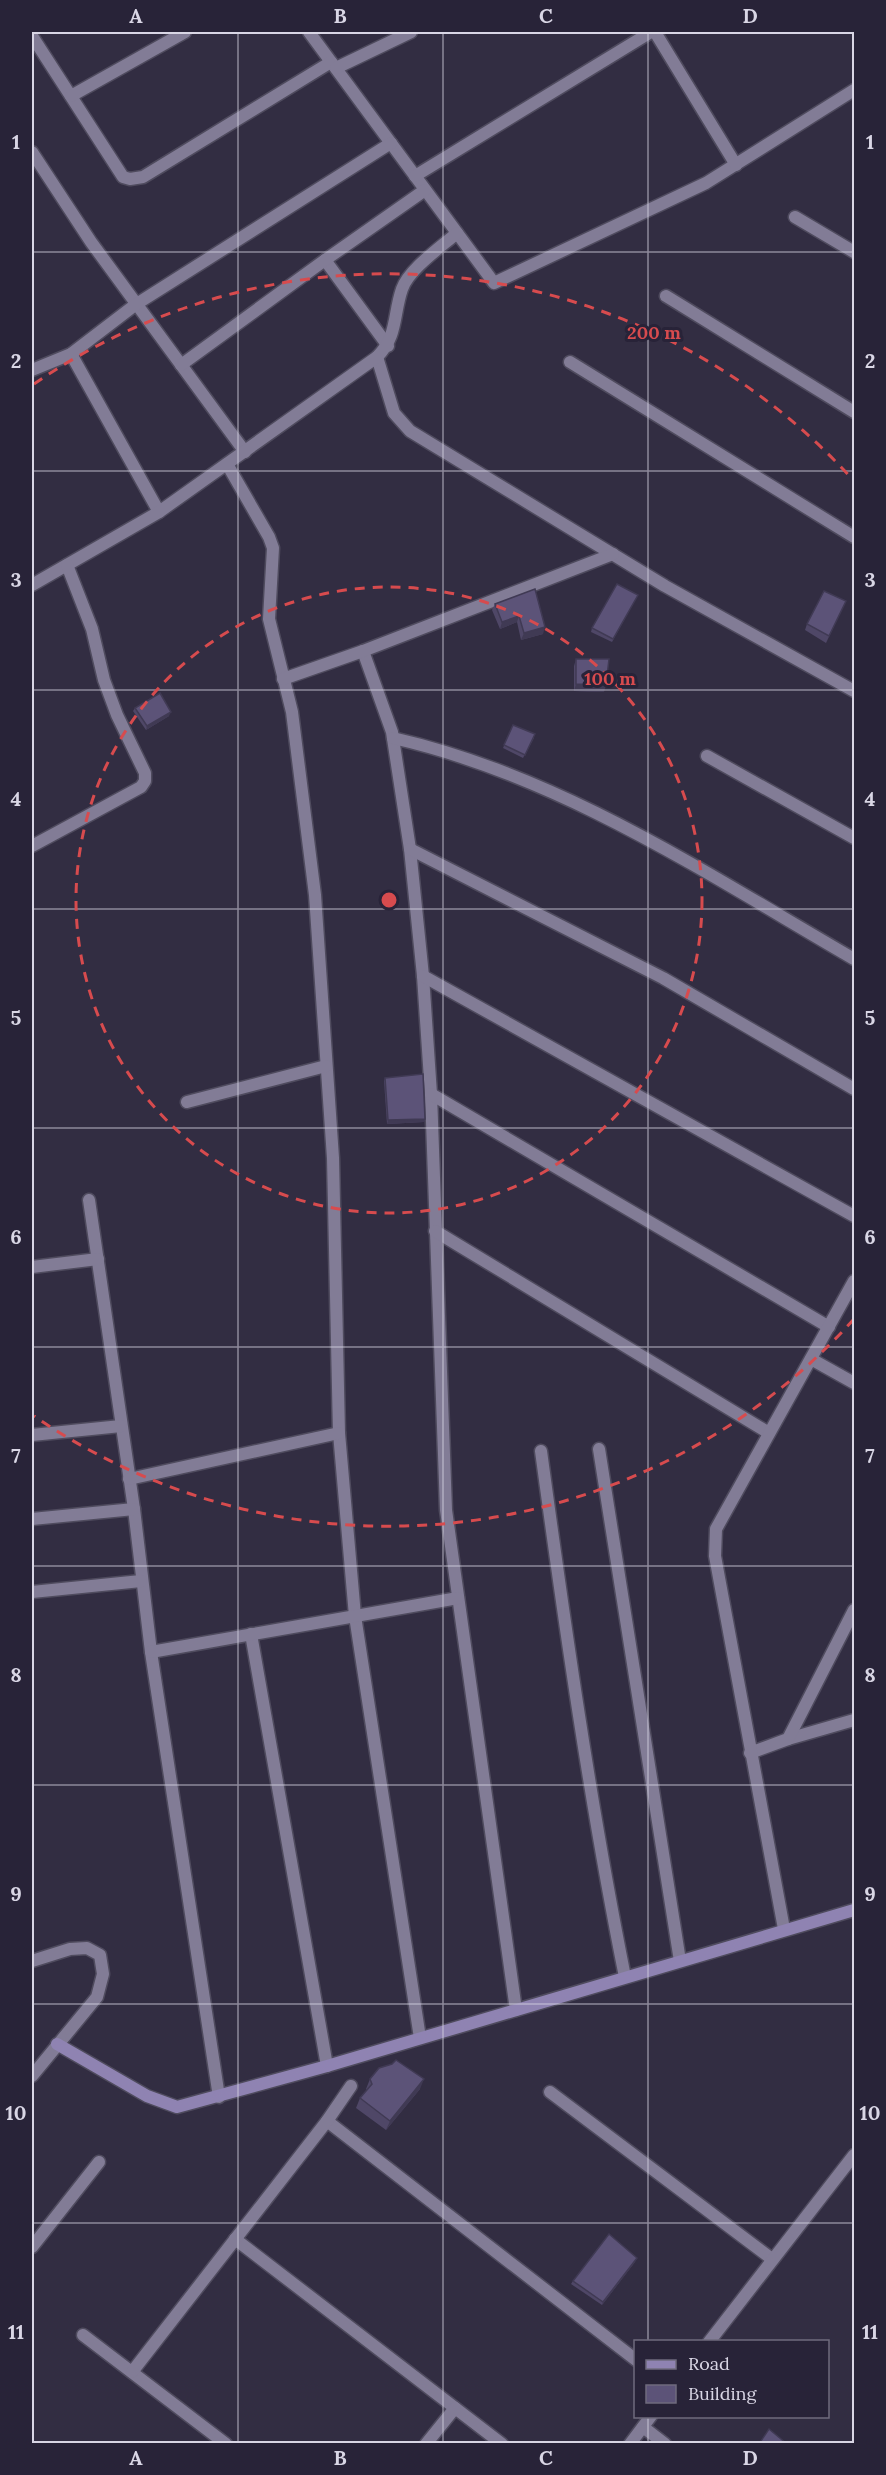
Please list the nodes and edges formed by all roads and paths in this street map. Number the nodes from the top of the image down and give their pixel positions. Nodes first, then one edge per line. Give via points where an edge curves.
1 (185, 32) edge
2 (309, 32) edge
3 (411, 32) edge
4 (653, 32) edge
5 (32, 36) edge
6 (333, 65) junction
7 (852, 95) edge
8 (70, 96) junction
9 (391, 144) junction
10 (32, 152) edge
11 (736, 165) junction
12 (415, 176) junction
13 (426, 190) junction
14 (795, 218) dead end
15 (457, 233) junction
16 (855, 252) edge
17 (325, 260) junction
18 (666, 296) dead end
19 (135, 304) junction
20 (388, 346) junction
21 (71, 354) junction
22 (377, 357) junction
23 (570, 362) dead end
24 (181, 365) junction
25 (32, 370) edge
26 (855, 411) edge
27 (245, 452) junction
28 (227, 464) junction
29 (159, 512) junction
30 (855, 537) edge
31 (613, 554) junction
32 (67, 566) junction
33 (32, 585) edge
34 (363, 651) junction
35 (283, 679) junction
36 (855, 691) edge
37 (393, 738) junction
38 (707, 756) dead end
39 (855, 837) edge
40 (32, 846) edge
41 (410, 849) junction
42 (855, 959) edge
43 (423, 976) junction
44 (326, 1066) junction
45 (855, 1089) edge
46 (431, 1094) junction
47 (187, 1102) dead end
48 (89, 1200) dead end
49 (855, 1216) edge
50 (435, 1231) junction
51 (98, 1259) junction
52 (32, 1267) edge
53 (855, 1281) edge
54 (829, 1327) junction
55 (811, 1359) junction
56 (855, 1383) edge
57 (121, 1426) junction
58 (339, 1433) junction
59 (770, 1433) junction
60 (32, 1435) edge
61 (599, 1449) dead end
62 (541, 1451) dead end
63 (129, 1479) junction
64 (134, 1509) junction
65 (32, 1519) edge
66 (141, 1581) junction
67 (32, 1592) edge
68 (458, 1598) junction
69 (855, 1610) edge
70 (355, 1616) junction
71 (251, 1634) junction
72 (151, 1652) junction
73 (855, 1720) edge
74 (788, 1739) junction
75 (750, 1753) junction
76 (855, 1910) edge
77 (784, 1929) junction
78 (32, 1960) edge
79 (680, 1961) junction
80 (626, 1977) junction
81 (516, 2010) junction
82 (420, 2038) junction
83 (57, 2044) junction
84 (327, 2066) junction
85 (32, 2076) edge
86 (351, 2086) dead end
87 (550, 2092) dead end
88 (219, 2097) junction
89 (327, 2121) junction
90 (855, 2155) edge
91 (99, 2162) dead end
92 (235, 2239) junction
93 (32, 2247) edge
94 (772, 2259) junction
95 (83, 2335) dead end
96 (711, 2340) edge
97 (634, 2358) edge
98 (132, 2372) junction
99 (455, 2408) junction
100 (647, 2422) edge
101 (225, 2444) edge
102 (426, 2444) edge
103 (501, 2444) edge
104 (630, 2444) edge
105 (665, 2444) edge

1 - 8 street
2 - 6 street
3 - 6 street
4 - 11 street
4 - 12 street
5 - 8 street
6 - 8 street via 136,179 123,177
6 - 9 street
7 - 11 street
9 - 12 street
9 - 19 street
10 - 19 street
11 - 15 street via 706,183 494,283
12 - 13 street
13 - 15 street
13 - 17 street
14 - 16 street
15 - 20 street via 412,272 402,287
17 - 20 street
17 - 24 street
18 - 26 street
19 - 21 street
19 - 24 street
20 - 22 street
21 - 25 street
21 - 29 street
22 - 27 street
22 - 31 street via 394,413 410,431
23 - 30 street
24 - 27 street
27 - 28 street
28 - 29 street
28 - 35 street via 273,548 268,619
29 - 32 street
31 - 34 street
31 - 36 street
32 - 33 street
32 - 40 street via 92,629 104,680 145,772 145,781 141,787
34 - 35 street
34 - 37 street
35 - 44 street via 292,712 315,895
37 - 41 street
37 - 42 street via 549,789 668,851
38 - 39 street
41 - 43 street
41 - 45 street via 663,978
43 - 46 street
43 - 49 street
44 - 47 street
44 - 58 street via 333,1158
46 - 50 street
46 - 54 street
48 - 51 street
50 - 59 street
50 - 68 street via 446,1510
51 - 52 street
51 - 57 street
53 - 54 street
54 - 55 street
55 - 56 street
55 - 59 street
57 - 60 street
57 - 63 street
58 - 63 street
58 - 70 street
59 - 75 street via 716,1529 716,1556
61 - 79 street
62 - 80 street via 579,1725
63 - 64 street
64 - 65 street
64 - 66 street
66 - 67 street
66 - 72 street
68 - 70 street
68 - 81 street
69 - 74 street
70 - 71 street
70 - 82 street
71 - 72 street
71 - 84 street
72 - 88 street
73 - 74 street
74 - 75 street
75 - 77 street
76 - 77 street
77 - 79 street
78 - 83 street via 70,1949 87,1948 100,1955 103,1974 97,1997
79 - 80 street
80 - 81 street
81 - 82 street
82 - 84 street
83 - 85 street
83 - 88 street via 147,2096 177,2107
84 - 88 street
86 - 89 street
87 - 94 street
89 - 92 street
89 - 97 street
90 - 94 street
91 - 93 street
92 - 98 street
92 - 99 street
94 - 96 street
95 - 98 street
98 - 101 street
99 - 102 street
99 - 103 street
100 - 104 street
100 - 105 street

